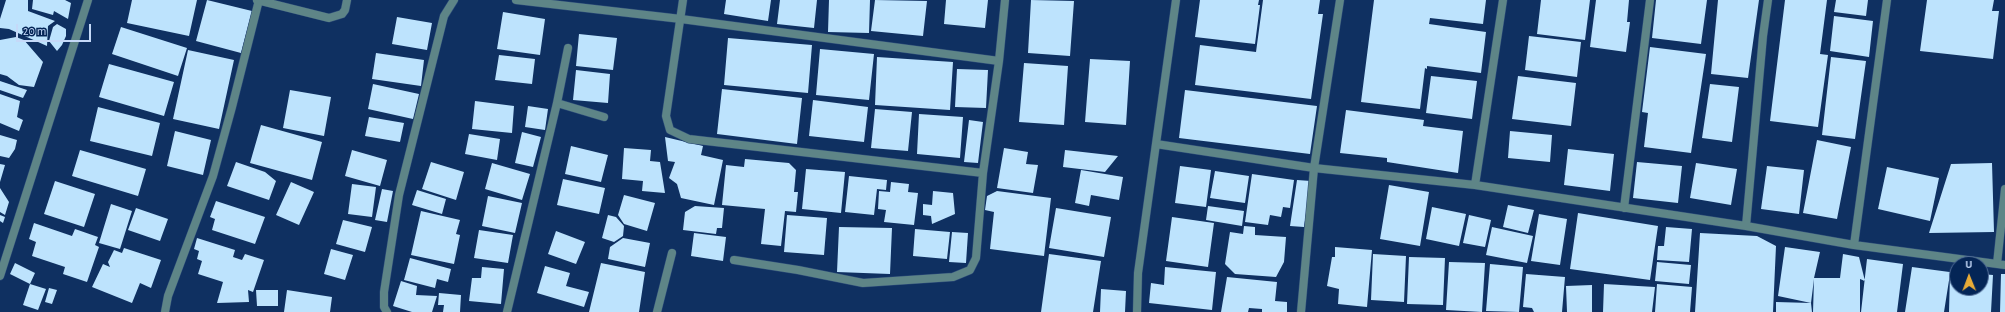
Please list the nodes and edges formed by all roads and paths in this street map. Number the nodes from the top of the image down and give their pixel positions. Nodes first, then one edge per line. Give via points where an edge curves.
1 (88, 0) edge
2 (258, 0) edge
3 (347, 0) edge
4 (454, 0) edge
5 (516, 0) edge
6 (683, 0) edge
7 (1005, 0) edge
8 (1176, 0) edge
9 (1340, 0) edge
10 (1503, 0) edge
11 (1650, 0) edge
12 (1768, 0) edge
13 (1886, 0) edge
14 (681, 19) junction
15 (568, 48) dead end
16 (999, 61) junction
17 (557, 103) junction
18 (604, 117) dead end
19 (1156, 144) junction
20 (1314, 168) junction
21 (983, 173) junction
22 (1475, 185) junction
23 (2005, 189) edge
24 (1624, 208) junction
25 (1746, 226) junction
26 (1854, 245) junction
27 (672, 253) dead end
28 (734, 260) dead end
29 (2001, 264) edge
30 (0, 276) edge
31 (165, 312) edge
32 (387, 312) edge
33 (507, 312) edge
34 (657, 312) edge
35 (1137, 312) edge
36 (1301, 312) edge

1 - 30 street
2 - 3 street via 329,18 342,14
2 - 31 street via 213,176 168,296
4 - 32 street via 444,16 399,195 384,292 384,307
5 - 14 street
6 - 14 street
7 - 16 street
8 - 19 street
9 - 20 street
10 - 22 street
11 - 24 street
12 - 25 street
13 - 26 street
14 - 16 street
14 - 21 street via 666,116 670,130 689,139
15 - 17 street
16 - 21 street
17 - 18 street
17 - 33 street
19 - 20 street
19 - 35 street via 1138,273
20 - 22 street
20 - 36 street
21 - 28 street via 976,258 970,270 952,277 863,283
22 - 24 street
23 - 29 street
24 - 25 street
25 - 26 street
26 - 29 street
27 - 34 street

